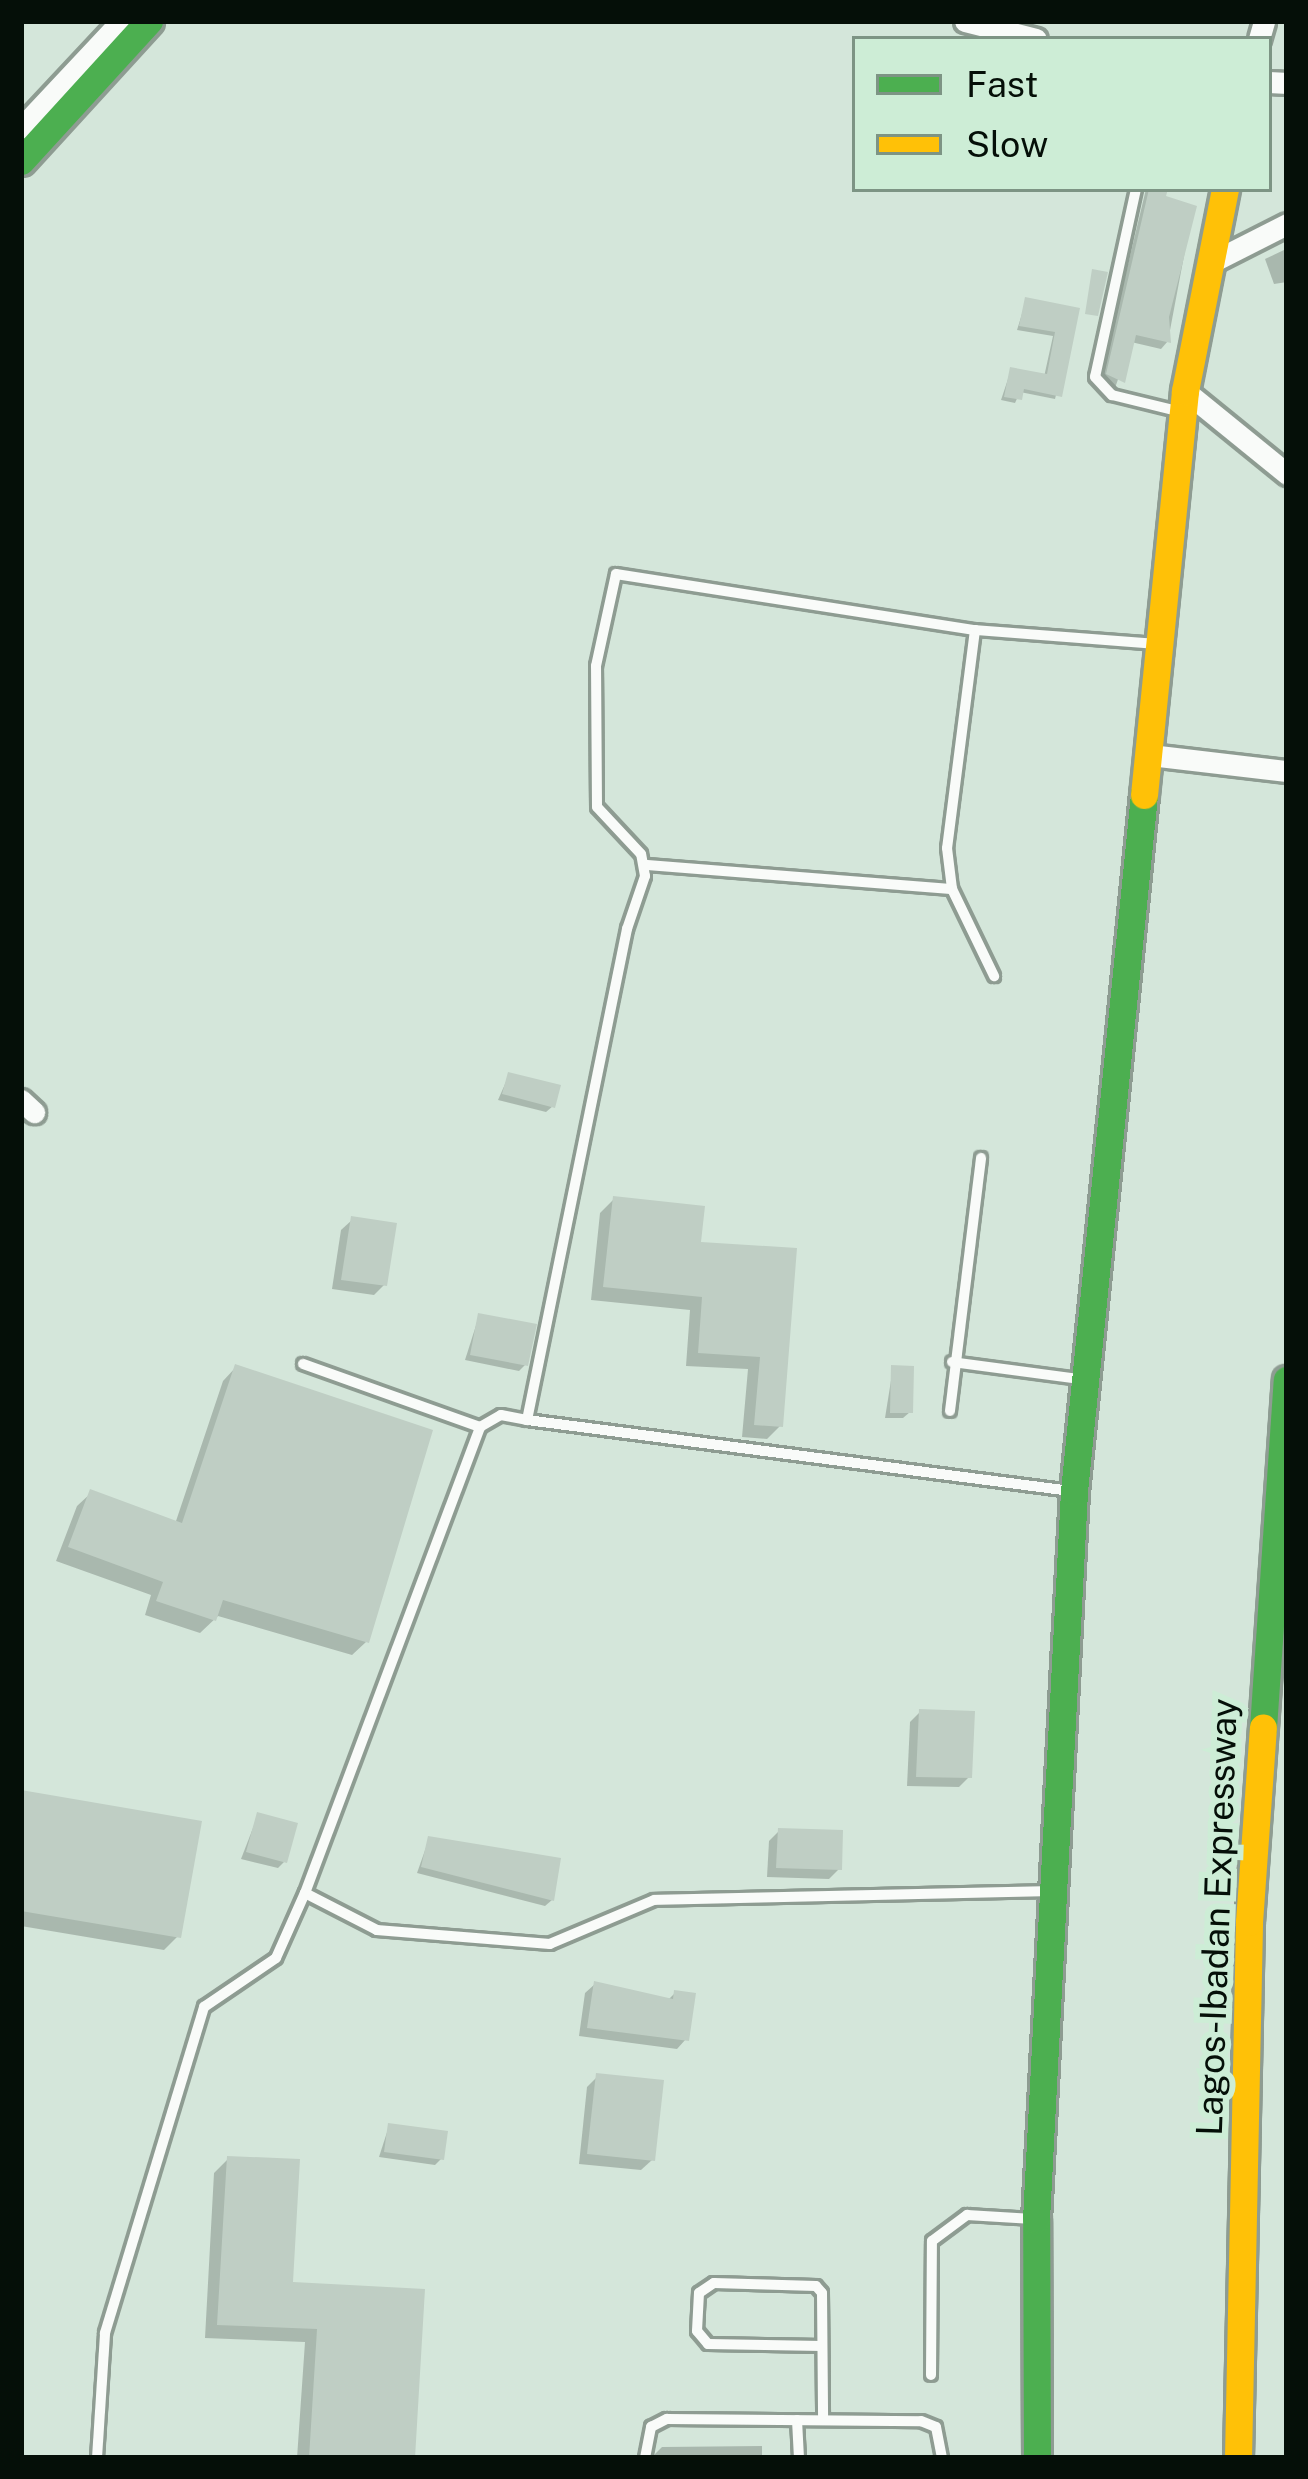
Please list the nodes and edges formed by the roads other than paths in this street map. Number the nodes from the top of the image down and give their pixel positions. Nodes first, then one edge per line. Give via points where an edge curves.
1 (121, 21) edge
2 (149, 21) edge
3 (965, 21) edge
4 (1024, 36) edge
5 (21, 128) edge
6 (21, 161) edge
7 (1135, 192) edge
8 (1224, 192) edge
9 (1287, 224) edge
10 (1212, 262) junction
11 (1184, 401) junction
12 (1287, 474) edge
13 (975, 630) junction
14 (1159, 644) junction
15 (1150, 755) junction
16 (1287, 771) edge
17 (646, 865) junction
18 (952, 889) junction
19 (994, 976) dead end
20 (981, 1158) dead end
21 (952, 1362) junction
22 (303, 1364) dead end
23 (1084, 1379) junction
24 (1287, 1379) edge
25 (950, 1411) dead end
26 (527, 1420) junction
27 (481, 1427) junction
28 (1074, 1491) junction
29 (1052, 1891) junction
30 (305, 1893) junction
31 (1036, 2219) junction
32 (822, 2346) junction
33 (932, 2375) dead end
34 (797, 2420) junction
35 (823, 2420) junction
36 (97, 2458) edge
37 (646, 2458) edge
38 (799, 2458) edge
39 (942, 2458) edge
40 (1037, 2458) edge
41 (1238, 2458) edge

1 - 5 street
2 - 6 main road
3 - 4 street
7 - 11 lane via 1095,377 1112,395
8 - 10 main road
9 - 10 street
10 - 11 main road
11 - 12 street
11 - 14 main road
13 - 14 lane
13 - 17 lane via 616,574 596,666 597,807
13 - 18 lane via 952,782
14 - 15 main road
15 - 16 street
15 - 23 main road
17 - 18 lane
17 - 26 lane
18 - 19 lane
20 - 21 lane
21 - 23 lane
21 - 25 lane
22 - 27 lane
23 - 28 main road
24 - 41 main road, Lagos-Ibadan Expressway via 1249,1922
26 - 27 lane via 501,1414
26 - 28 lane
27 - 30 lane
28 - 29 main road
29 - 30 lane via 654,1900 550,1943 377,1930
29 - 31 main road
30 - 36 lane via 276,1958 204,2007 105,2333
31 - 33 lane via 967,2215 932,2241
31 - 40 main road
32 - 32 lane via 816,2286 714,2283 699,2294 700,2340
32 - 35 lane
34 - 35 lane
34 - 37 lane via 667,2419 651,2427
34 - 38 lane
35 - 39 lane via 921,2421 936,2427

